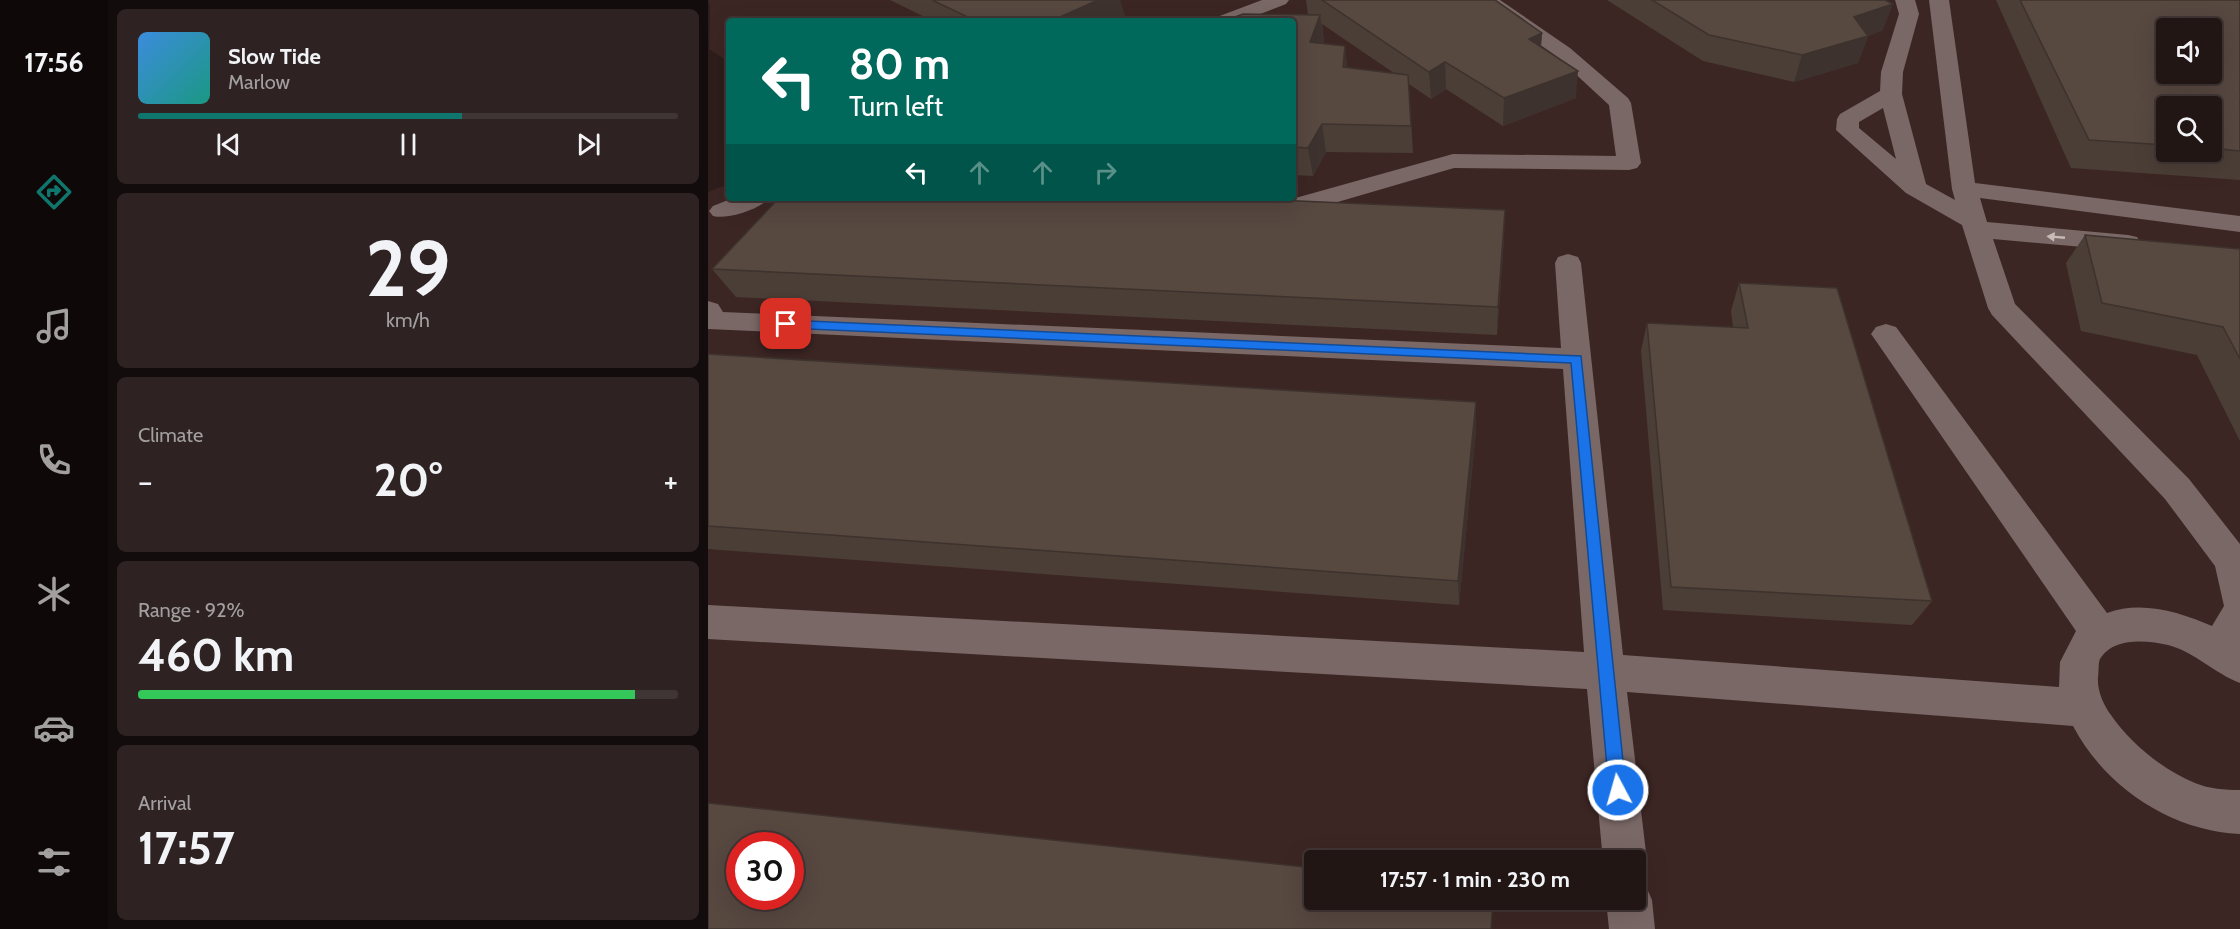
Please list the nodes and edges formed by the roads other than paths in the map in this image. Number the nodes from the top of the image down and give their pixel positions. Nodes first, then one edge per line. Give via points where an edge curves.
1 (1279, 0) edge
2 (1487, 0) edge
3 (1905, 0) edge
4 (1939, 0) edge
5 (1229, 13) edge
6 (1891, 94) junction
7 (1915, 188) junction
8 (1964, 189) junction
9 (748, 201) edge
10 (1258, 201) edge
11 (722, 211) dead end
12 (2240, 224) edge
13 (1976, 232) junction
14 (2146, 256) edge
15 (1568, 263) dead end
16 (708, 311) edge
17 (1886, 334) dead end
18 (1576, 359) junction
19 (2178, 489) junction
20 (2240, 539) edge
21 (2240, 600) edge
22 (2240, 613) edge
23 (708, 622) edge
24 (2099, 633) junction
25 (2230, 658) edge
26 (1605, 672) junction
27 (2085, 708) junction
28 (2239, 814) edge
29 (1624, 850) edge
30 (1630, 910) edge
31 (1632, 929) edge

1 - 5 street
2 - 10 street via 1563,52 1620,103 1629,163 1454,161 1300,205
3 - 6 street via 1909,14 1892,72
4 - 8 street
6 - 7 street
6 - 7 street via 1848,119 1847,130
7 - 13 street
8 - 12 street
8 - 13 street
9 - 11 street
13 - 14 street via 2048,258
13 - 19 street via 2002,308
15 - 18 street
16 - 18 street via 714,321
17 - 24 street
18 - 26 street
19 - 20 street
19 - 21 street via 2232,561
22 - 25 street
23 - 26 street
24 - 25 street via 2123,624 2153,624 2186,633
24 - 27 street via 2086,646 2079,663 2078,684
26 - 27 street
26 - 29 street
27 - 28 street via 2102,738 2130,767 2163,791 2201,808
30 - 31 street

